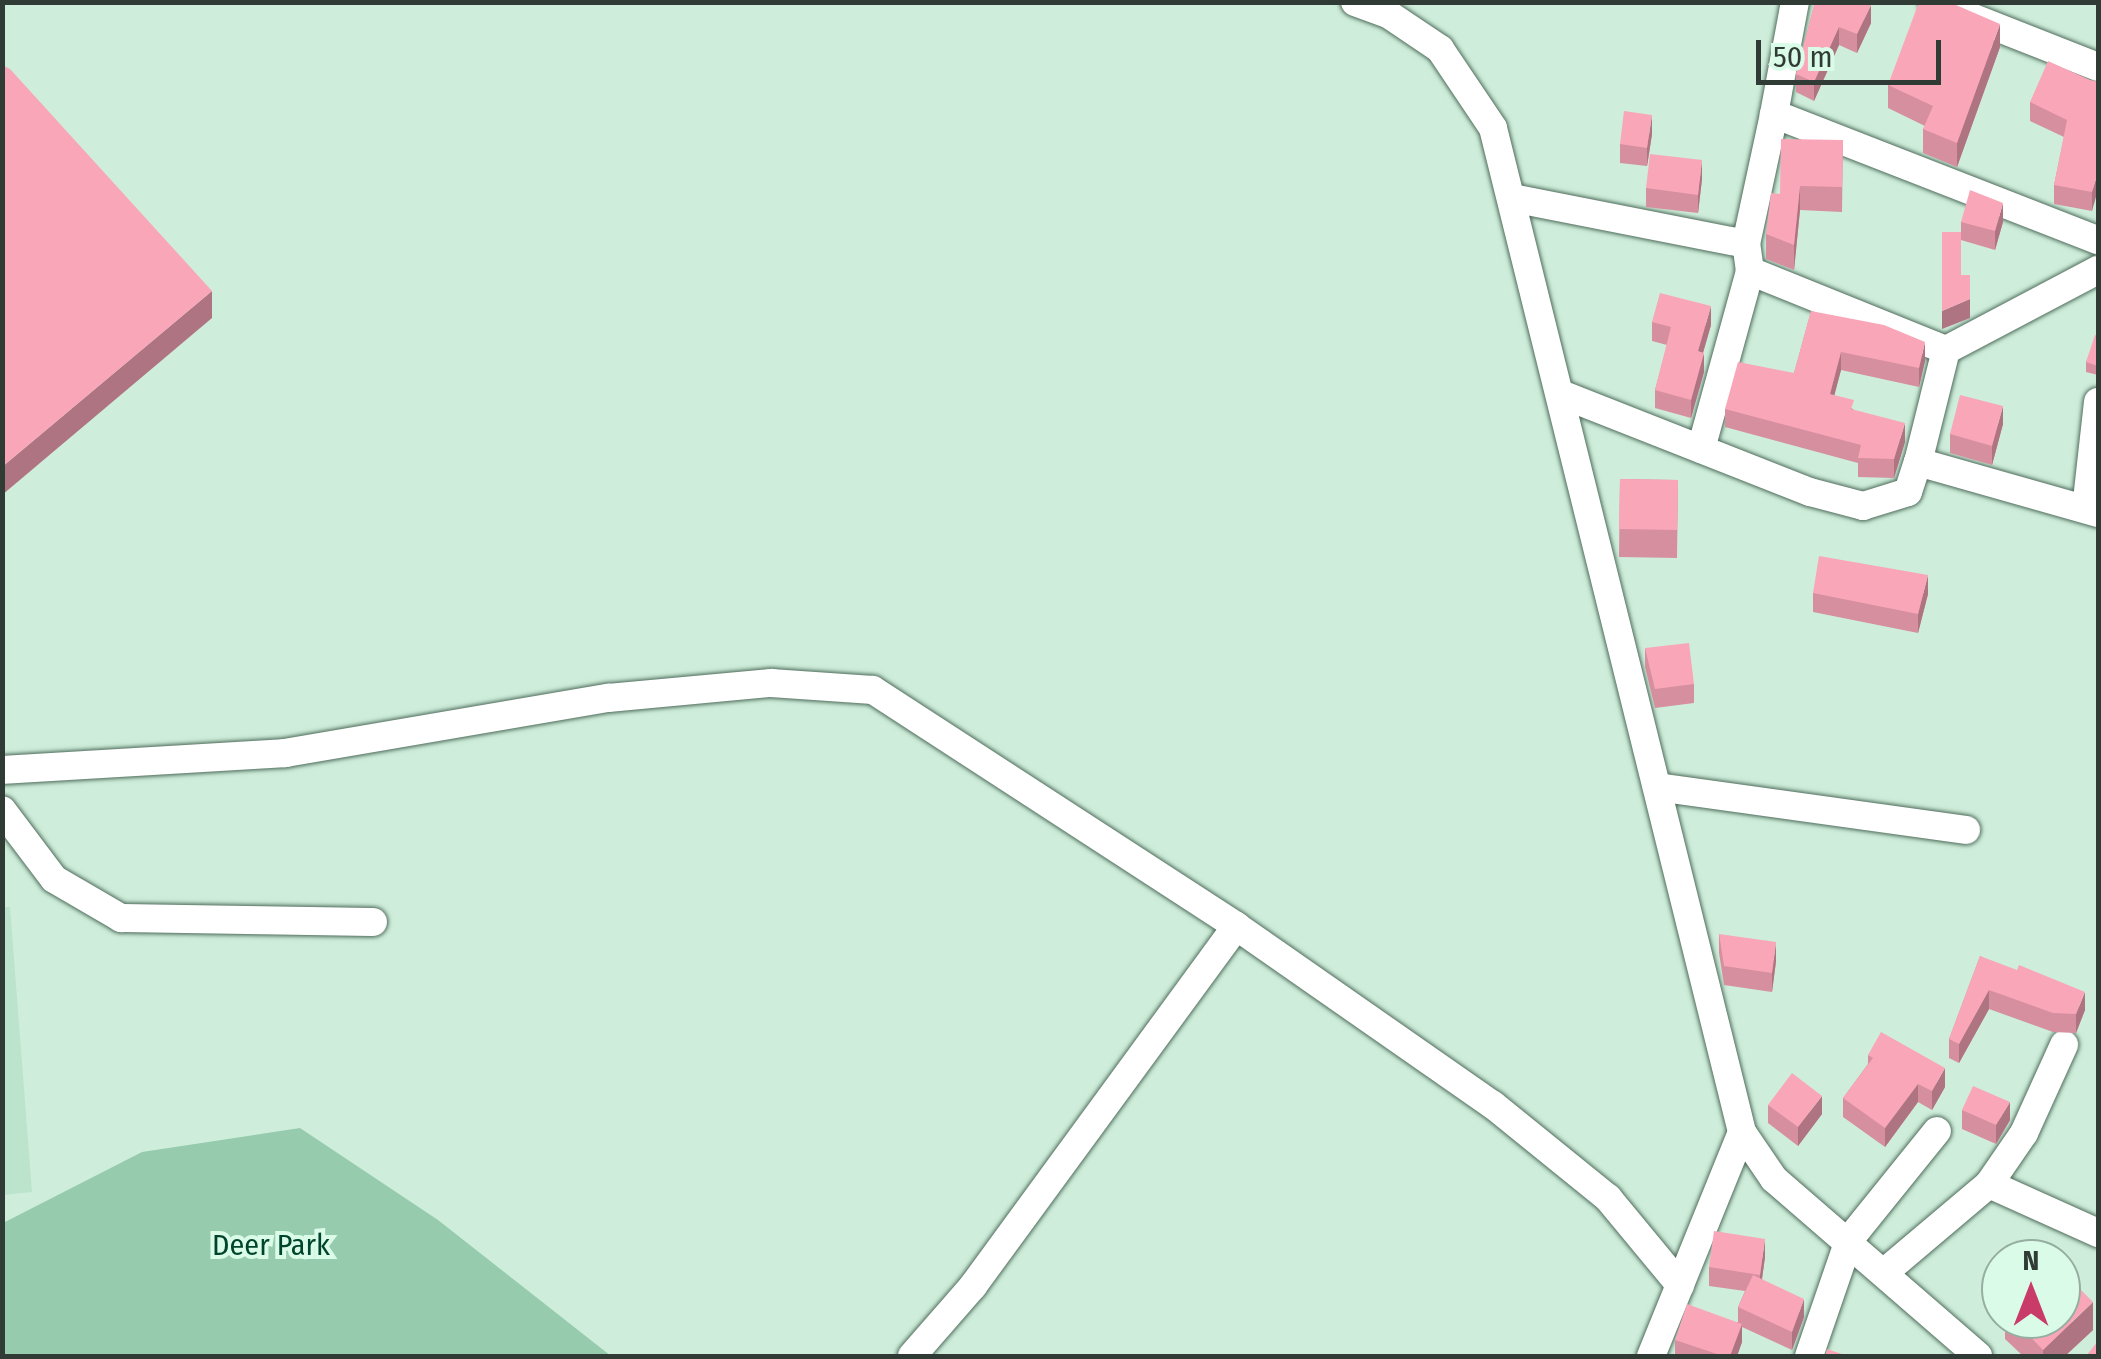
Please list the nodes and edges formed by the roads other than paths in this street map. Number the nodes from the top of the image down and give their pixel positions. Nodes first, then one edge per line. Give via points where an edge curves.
1 (1355, 2) edge
2 (1795, 2) edge
3 (1933, 2) edge
4 (2098, 67) edge
5 (1774, 114) junction
6 (1512, 198) junction
7 (2098, 240) edge
8 (1748, 258) junction
9 (2092, 284) edge
10 (1946, 350) junction
11 (1561, 394) junction
12 (2098, 402) edge
13 (1701, 449) junction
14 (1918, 462) junction
15 (2092, 511) edge
16 (2, 770) edge
17 (1657, 786) junction
18 (2, 810) edge
19 (1966, 830) dead end
20 (373, 922) dead end
21 (1236, 926) junction
22 (2064, 1045) dead end
23 (1937, 1131) dead end
24 (1742, 1132) junction
25 (1989, 1184) junction
26 (2098, 1233) edge
27 (1849, 1240) junction
28 (1886, 1271) junction
29 (1680, 1285) junction
30 (912, 1356) edge
31 (1651, 1356) edge
32 (1809, 1356) edge
33 (1978, 1356) edge

1 - 6 street via 1388,14 1440,49 1493,128
2 - 5 street
3 - 4 street
5 - 7 street
5 - 8 street
6 - 8 street
6 - 11 street
8 - 10 street
8 - 13 street
9 - 10 street
10 - 14 street
11 - 13 street
11 - 17 street
12 - 15 street
13 - 14 street via 1862,506 1908,492
14 - 15 street
16 - 21 street via 285,754 608,698 828,682 873,690 929,722
17 - 19 street
17 - 24 street
18 - 20 street via 54,879 122,918
21 - 29 street via 1493,1106 1608,1198
21 - 30 street via 974,1286
22 - 25 street via 2024,1133
23 - 27 street
24 - 27 street via 1774,1179
24 - 29 street
25 - 26 street
25 - 28 street
27 - 28 street
27 - 32 street
28 - 33 street
29 - 31 street

